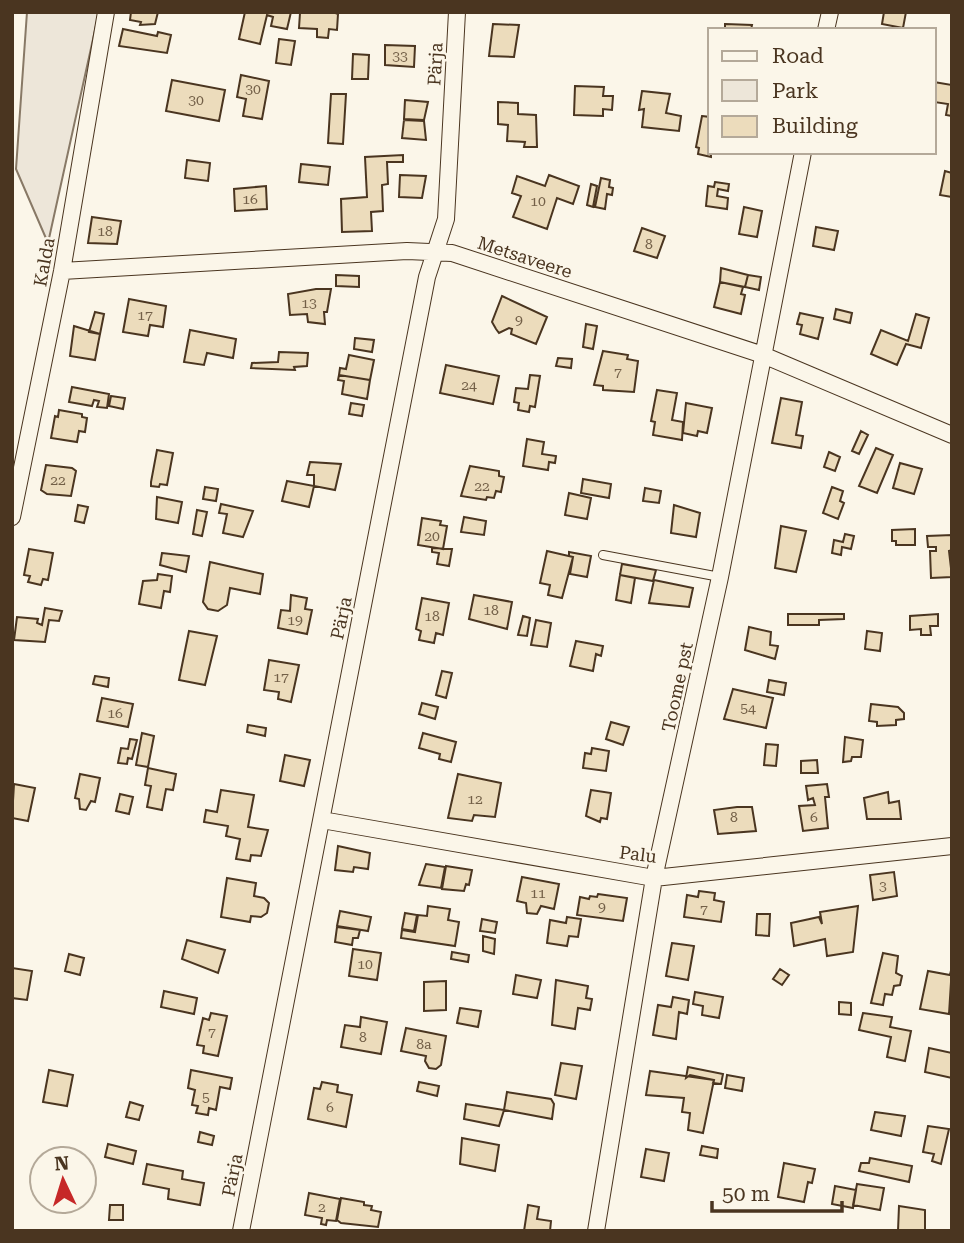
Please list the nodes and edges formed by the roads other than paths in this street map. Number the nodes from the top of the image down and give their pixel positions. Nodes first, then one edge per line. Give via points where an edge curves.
1 (106, 12) edge
2 (457, 12) edge
3 (803, 154) edge
4 (436, 251) junction
5 (62, 271) junction
6 (763, 355) junction
7 (952, 435) edge
8 (12, 517) edge
9 (603, 555) dead end
10 (720, 577) junction
11 (322, 820) junction
12 (952, 846) edge
13 (654, 878) junction
14 (241, 1231) edge
15 (596, 1231) edge

1 - 5 street, Kalda
2 - 4 street, Pärja via 446,219
3 - 6 street, Toome pst
4 - 5 street, Metsaveere
4 - 6 street, Metsaveere
4 - 11 street, Pärja via 427,277
5 - 8 street, Kalda
6 - 7 street, Metsaveere
6 - 10 street, Toome pst
9 - 10 lane
10 - 13 street, Toome pst
11 - 13 street, Palu
11 - 14 street, Pärja
12 - 13 street, Palu
13 - 15 street, Toome pst

